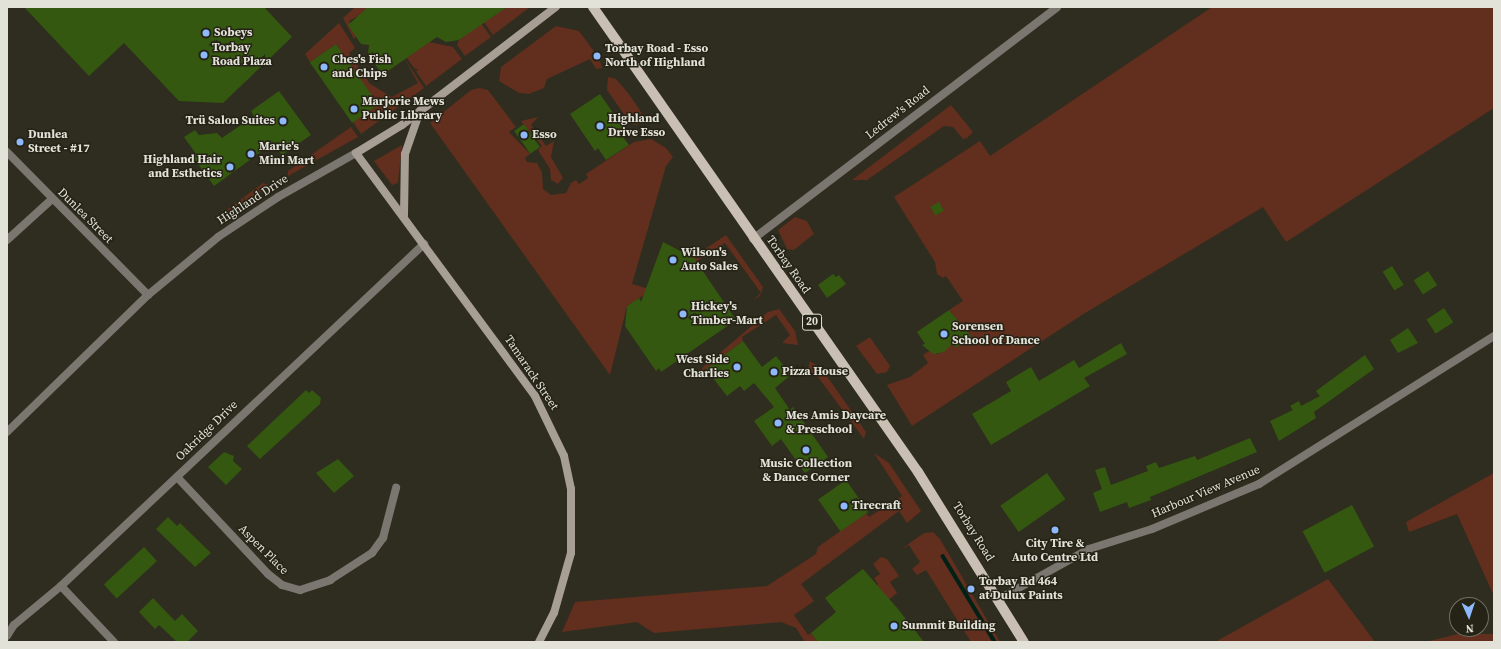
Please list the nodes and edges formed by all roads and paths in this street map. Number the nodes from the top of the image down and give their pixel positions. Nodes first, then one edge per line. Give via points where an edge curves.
1 (556, 7) edge
2 (593, 7) edge
3 (1058, 7) edge
4 (421, 110) junction
5 (7, 152) edge
6 (356, 153) junction
7 (52, 199) junction
8 (404, 215) junction
9 (753, 239) junction
10 (7, 240) edge
11 (424, 244) junction
12 (148, 295) junction
13 (1494, 336) edge
14 (7, 432) edge
15 (176, 477) junction
16 (396, 488) dead end
17 (61, 586) junction
18 (999, 599) junction
19 (7, 636) edge
20 (114, 642) edge
21 (539, 642) edge
22 (1024, 642) edge

1 - 4 street, Highland Drive
2 - 9 main road, Torbay Road / 20
3 - 9 street, Ledrew's Road
4 - 6 street, Highland Drive
4 - 8 street via 406,154
5 - 7 street, Dunlea Street
6 - 8 street, Tamarack Street
6 - 12 street, Highland Drive via 244,218
7 - 10 street
7 - 12 street, Dunlea Street
8 - 11 street, Tamarack Street
9 - 18 main road, Torbay Road / 20 via 902,450
11 - 15 street, Oakridge Drive
11 - 21 street, Tamarack Street via 534,396 564,456 571,489 571,553 555,611
12 - 14 street, Highland Drive
13 - 18 street, Harbour View Avenue via 1259,484 1152,528 1089,549
15 - 16 street, Aspen Place via 268,574 282,585 300,590 330,580 372,553 383,538
15 - 17 street, Oakridge Drive
17 - 19 street, Oakridge Drive via 14,625
17 - 20 street
18 - 22 main road, Torbay Road / 20

